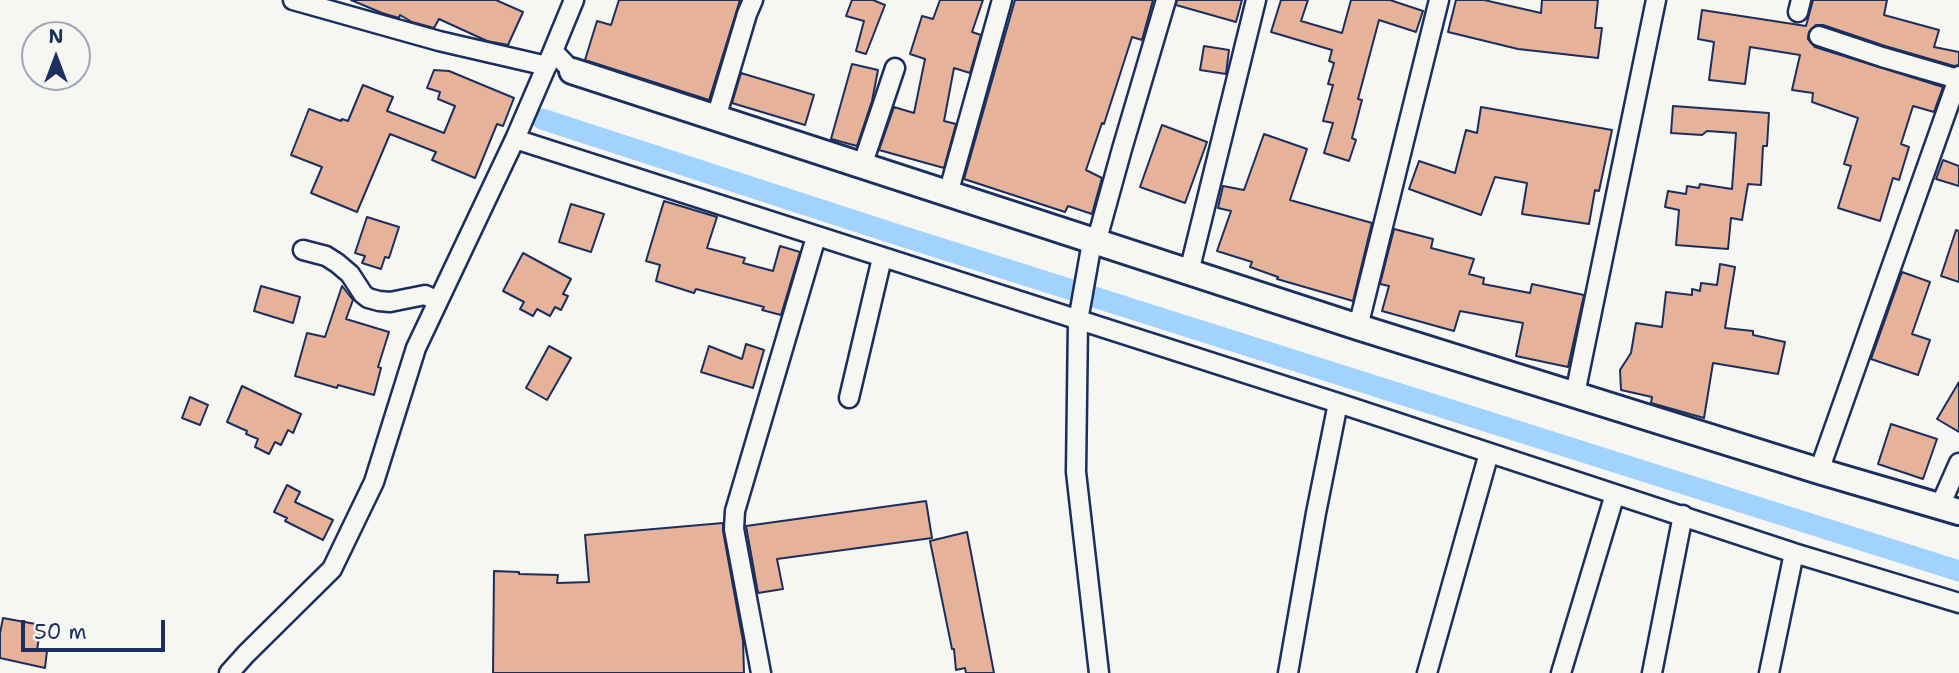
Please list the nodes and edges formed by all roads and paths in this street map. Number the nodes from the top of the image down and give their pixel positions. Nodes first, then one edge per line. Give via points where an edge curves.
1 (293, 0) edge
2 (575, 0) edge
3 (753, 0) edge
4 (1003, 0) edge
5 (1166, 0) edge
6 (1256, 0) edge
7 (1439, 0) edge
8 (1656, 0) edge
9 (1818, 36) dead end
10 (550, 59) junction
11 (895, 68) dead end
12 (572, 71) joint
13 (1958, 77) edge
14 (716, 118) junction
15 (515, 139) junction
16 (862, 166) junction
17 (948, 194) junction
18 (816, 237) junction
19 (1095, 242) junction
20 (303, 250) dead end
21 (882, 258) junction
22 (1189, 272) junction
23 (438, 301) junction
24 (1078, 321) junction
25 (1359, 327) junction
26 (1575, 394) junction
27 (849, 398) dead end
28 (1338, 403) junction
29 (1489, 453) junction
30 (1959, 463) edge
31 (1819, 471) junction
32 (1615, 494) junction
33 (1949, 509) edge
34 (1683, 515) junction
35 (1794, 553) junction
36 (1959, 603) edge
37 (229, 673) edge
38 (761, 673) edge
39 (1099, 673) edge
40 (1288, 673) edge
41 (1427, 673) edge
42 (1561, 673) edge
43 (1652, 673) edge
44 (1769, 673) edge

1 - 10 street via 439,41
2 - 10 street
3 - 14 street
4 - 17 street
5 - 19 street
6 - 22 street
7 - 25 street
8 - 26 street
9 - 13 street
10 - 12 street
10 - 15 street
11 - 16 street
12 - 14 street
13 - 31 street
14 - 16 street
15 - 18 street
15 - 23 street
16 - 17 street
17 - 19 street
18 - 21 street
18 - 38 street via 736,511 734,529
19 - 22 street
19 - 24 street
20 - 23 street via 337,263 368,298 390,302 425,295
21 - 24 street
21 - 27 street
22 - 25 street
23 - 37 street via 416,348 374,482 332,569
24 - 28 street
24 - 39 street via 1076,472
25 - 26 street
26 - 31 street
28 - 29 street
28 - 40 street
29 - 32 street
29 - 41 street
30 - 33 street
31 - 33 street
32 - 34 street
32 - 42 street
34 - 35 street
34 - 43 street
35 - 36 street
35 - 44 street

